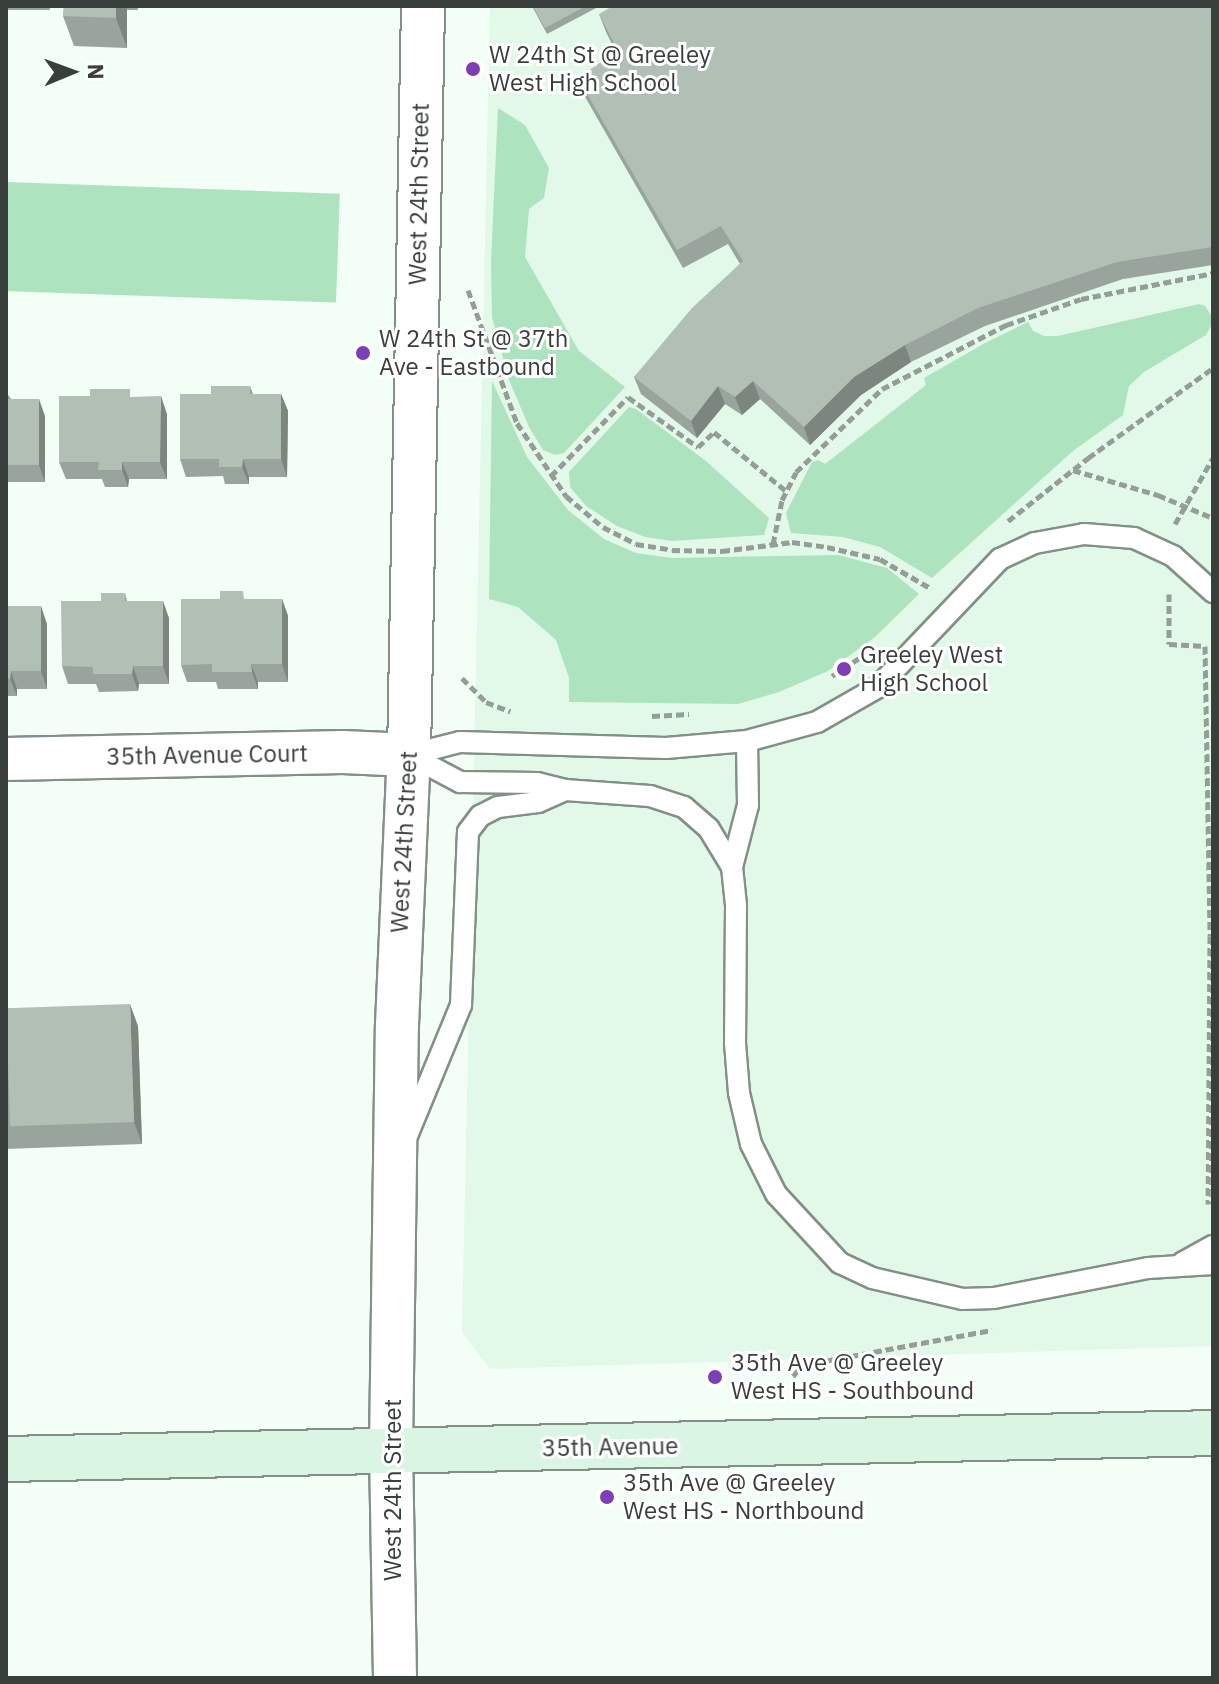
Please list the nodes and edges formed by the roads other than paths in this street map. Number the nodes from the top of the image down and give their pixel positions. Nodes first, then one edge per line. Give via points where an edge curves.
1 (423, 6) edge
2 (1213, 592) edge
3 (747, 741) junction
4 (409, 755) junction
5 (6, 759) edge
6 (565, 790) junction
7 (732, 867) junction
8 (396, 1164) junction
9 (1213, 1246) edge
10 (1178, 1264) junction
11 (1213, 1264) edge
12 (1213, 1433) edge
13 (391, 1452) junction
14 (6, 1459) edge
15 (395, 1678) edge

1 - 4 street, West 24th Street
2 - 3 lane via 1173,556 1134,538 1084,534 1035,543 1000,559 878,687 817,722
3 - 4 lane via 666,748 460,742
3 - 7 lane via 748,805
4 - 5 street, 35th Avenue Court
4 - 6 lane via 460,782 537,783
4 - 8 street, West 24th Street
6 - 7 lane via 650,796 684,807 709,829
6 - 8 lane via 538,802 498,807 480,816 468,832 461,1005
7 - 10 lane via 735,1043 751,1144 776,1194 840,1263 872,1278 962,1299 994,1298
8 - 13 street, West 24th Street
9 - 10 lane
10 - 11 lane
12 - 13 main road, 35th Avenue
13 - 14 main road, 35th Avenue
13 - 15 street, West 24th Street

